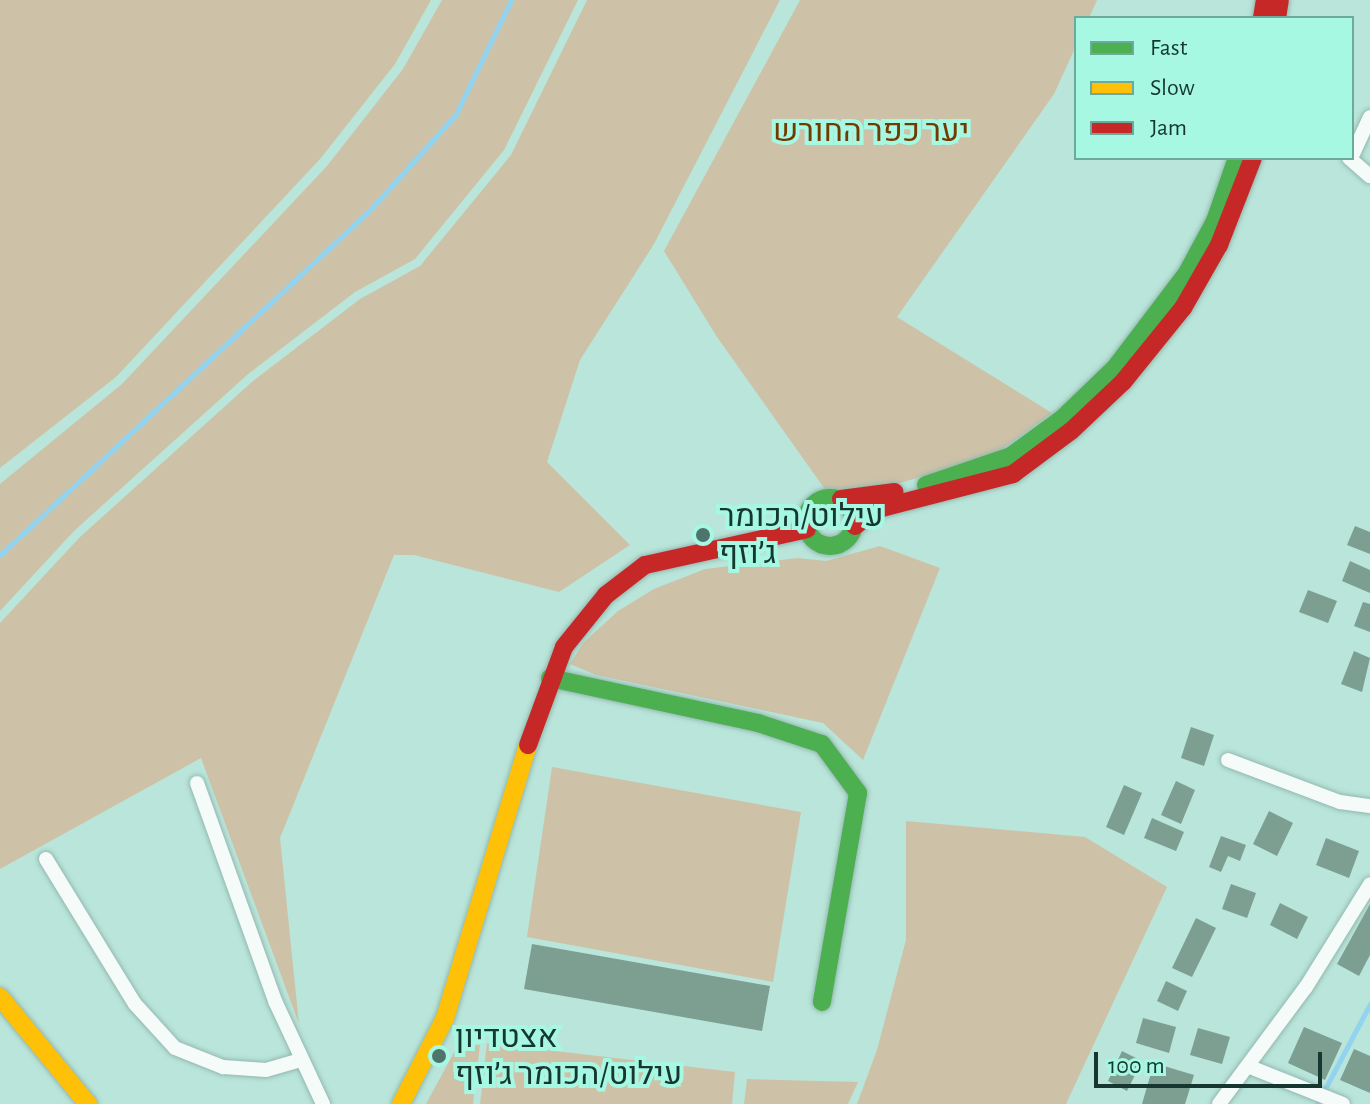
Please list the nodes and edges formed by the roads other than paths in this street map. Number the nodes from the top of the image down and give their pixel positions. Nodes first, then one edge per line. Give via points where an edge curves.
1 (1370, 117) edge
2 (1354, 150) edge
3 (1236, 160) edge
4 (1252, 160) edge
5 (1352, 160) edge
6 (1370, 176) edge
7 (841, 499) junction
8 (855, 526) junction
9 (807, 529) junction
10 (550, 678) junction
11 (1228, 760) dead end
12 (197, 783) dead end
13 (1370, 806) edge
14 (46, 859) dead end
15 (1370, 884) edge
16 (0, 997) edge
17 (822, 1002) dead end
18 (45, 1053) junction
19 (301, 1060) junction
20 (1250, 1067) junction
21 (72, 1104) edge
22 (88, 1104) edge
23 (323, 1104) edge
24 (401, 1104) edge
25 (1219, 1104) edge
26 (1343, 1104) edge

1 - 2 street
3 - 7 street via 1215,221 1173,294 1115,368 1063,418 1011,456 969,474
4 - 8 street via 1219,245 1183,308 1144,359 1071,431 1003,478 887,506
5 - 6 street
7 - 8 street via 853,511
7 - 9 street via 814,503
8 - 9 street via 846,541 833,546 817,542
9 - 10 street via 645,565 606,595 564,647
10 - 17 street via 758,723 822,744 858,793
10 - 24 street via 445,1018
11 - 13 street via 1340,802
12 - 19 street
14 - 19 street via 135,1004 175,1048 223,1067 266,1070
15 - 20 street
16 - 18 street
18 - 21 street
18 - 22 street
19 - 23 street
20 - 25 street
20 - 26 street

